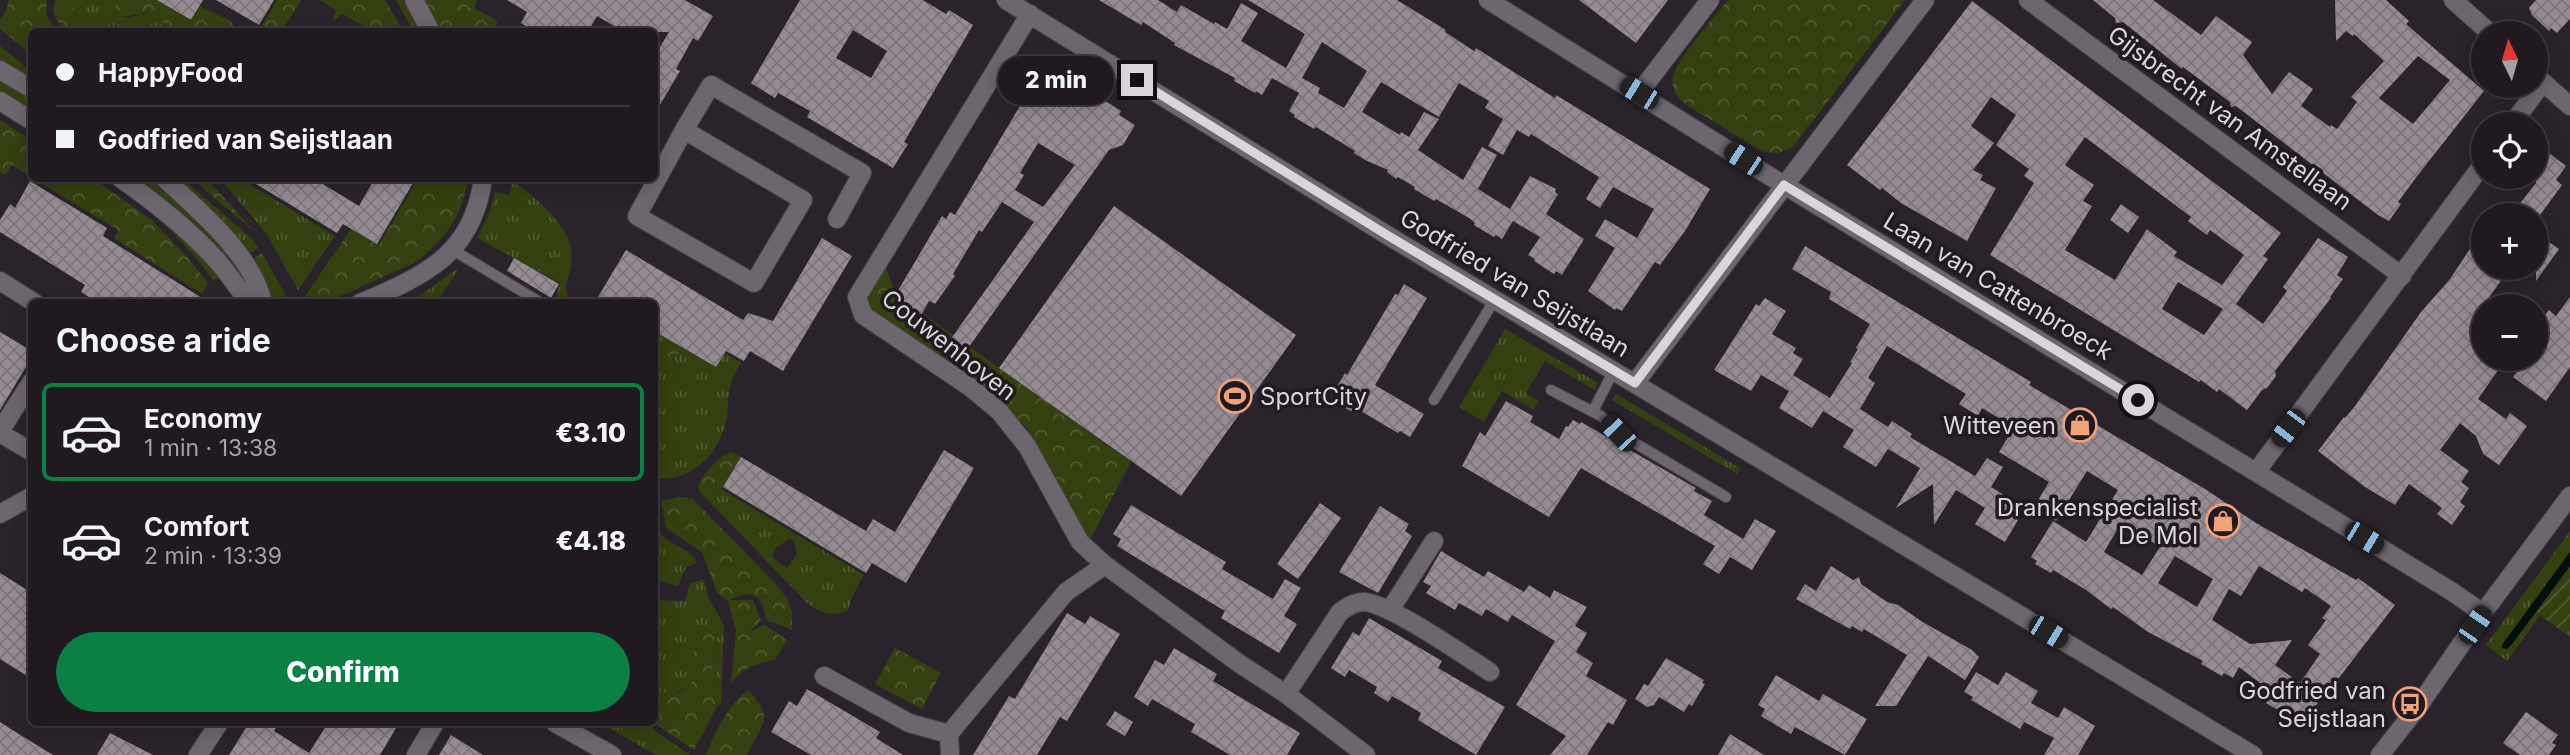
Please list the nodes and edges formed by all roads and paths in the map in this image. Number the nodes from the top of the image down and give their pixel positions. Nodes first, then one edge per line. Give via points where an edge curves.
1 (414, 0) edge
2 (1006, 0) edge
3 (1488, 0) edge
4 (1710, 0) edge
5 (1925, 0) edge
6 (2028, 0) edge
7 (2454, 0) edge
8 (1030, 14) junction
9 (2477, 21) edge
10 (429, 28) edge
11 (0, 70) edge
12 (2548, 86) edge
13 (28, 87) edge
14 (1639, 93) junction
15 (0, 101) edge
16 (2570, 106) edge
17 (28, 118) edge
18 (684, 130) junction
19 (658, 178) edge
20 (2471, 181) edge
21 (125, 182) edge
22 (168, 182) edge
23 (482, 182) edge
24 (656, 182) edge
25 (1784, 185) junction
26 (837, 219) dead end
27 (453, 250) junction
28 (2402, 276) junction
29 (0, 281) edge
30 (29, 299) edge
31 (248, 299) edge
32 (262, 299) edge
33 (369, 299) edge
34 (535, 299) edge
35 (1495, 299) junction
36 (1614, 370) junction
37 (1635, 383) junction
38 (28, 388) edge
39 (1551, 390) dead end
40 (1434, 400) dead end
41 (1593, 411) junction
42 (0, 432) edge
43 (28, 450) edge
44 (2256, 472) junction
45 (2570, 496) edge
46 (1726, 497) dead end
47 (28, 498) edge
48 (0, 514) edge
49 (1434, 541) dead end
50 (1105, 565) junction
51 (1390, 610) junction
52 (2483, 613) junction
53 (1489, 672) dead end
54 (824, 676) dead end
55 (1286, 694) junction
56 (217, 726) edge
57 (433, 726) edge
58 (560, 726) edge
59 (949, 734) junction
60 (198, 755) edge
61 (416, 755) edge
62 (612, 755) edge
63 (950, 755) edge
64 (1366, 755) edge
65 (2253, 755) edge
66 (2380, 755) edge

1 - 10 street
2 - 8 street, Godfried van Seijstlaan
3 - 14 street, Laan van Cattenbroeck
4 - 14 street
5 - 25 street
6 - 28 street, Gijsbrecht van Amstellaan
7 - 9 street
8 - 35 street, Godfried van Seijstlaan
8 - 50 street, Couwenhoven via 857,297 863,315 999,411 1027,446 1080,542
11 - 13 street
12 - 16 street
14 - 25 street, Laan van Cattenbroeck
15 - 17 street
18 - 19 street
18 - 24 street via 803,200 754,284 637,216
18 - 26 street via 710,85 862,173
20 - 28 street
21 - 31 street via 186,230
22 - 32 street via 227,240 259,286
23 - 27 street via 480,202
25 - 37 street
25 - 44 street, Laan van Cattenbroeck
27 - 33 street via 411,281
27 - 34 lane
28 - 44 street
29 - 30 street
35 - 36 street, Godfried van Seijstlaan
35 - 40 lane
36 - 37 street, Godfried van Seijstlaan
36 - 41 lane
37 - 65 street, Godfried van Seijstlaan
38 - 42 street
39 - 41 lane
41 - 46 lane via 1618,433
42 - 43 street
44 - 52 street, Laan van Cattenbroeck
45 - 52 street
47 - 48 street
49 - 51 street
50 - 55 street, Couwenhoven
50 - 59 street via 1066,592
51 - 53 street
51 - 55 street via 1364,602 1339,612
52 - 66 street
54 - 59 street via 909,723
55 - 64 street, Couwenhoven
56 - 60 street
57 - 61 street
58 - 62 street
59 - 63 street

